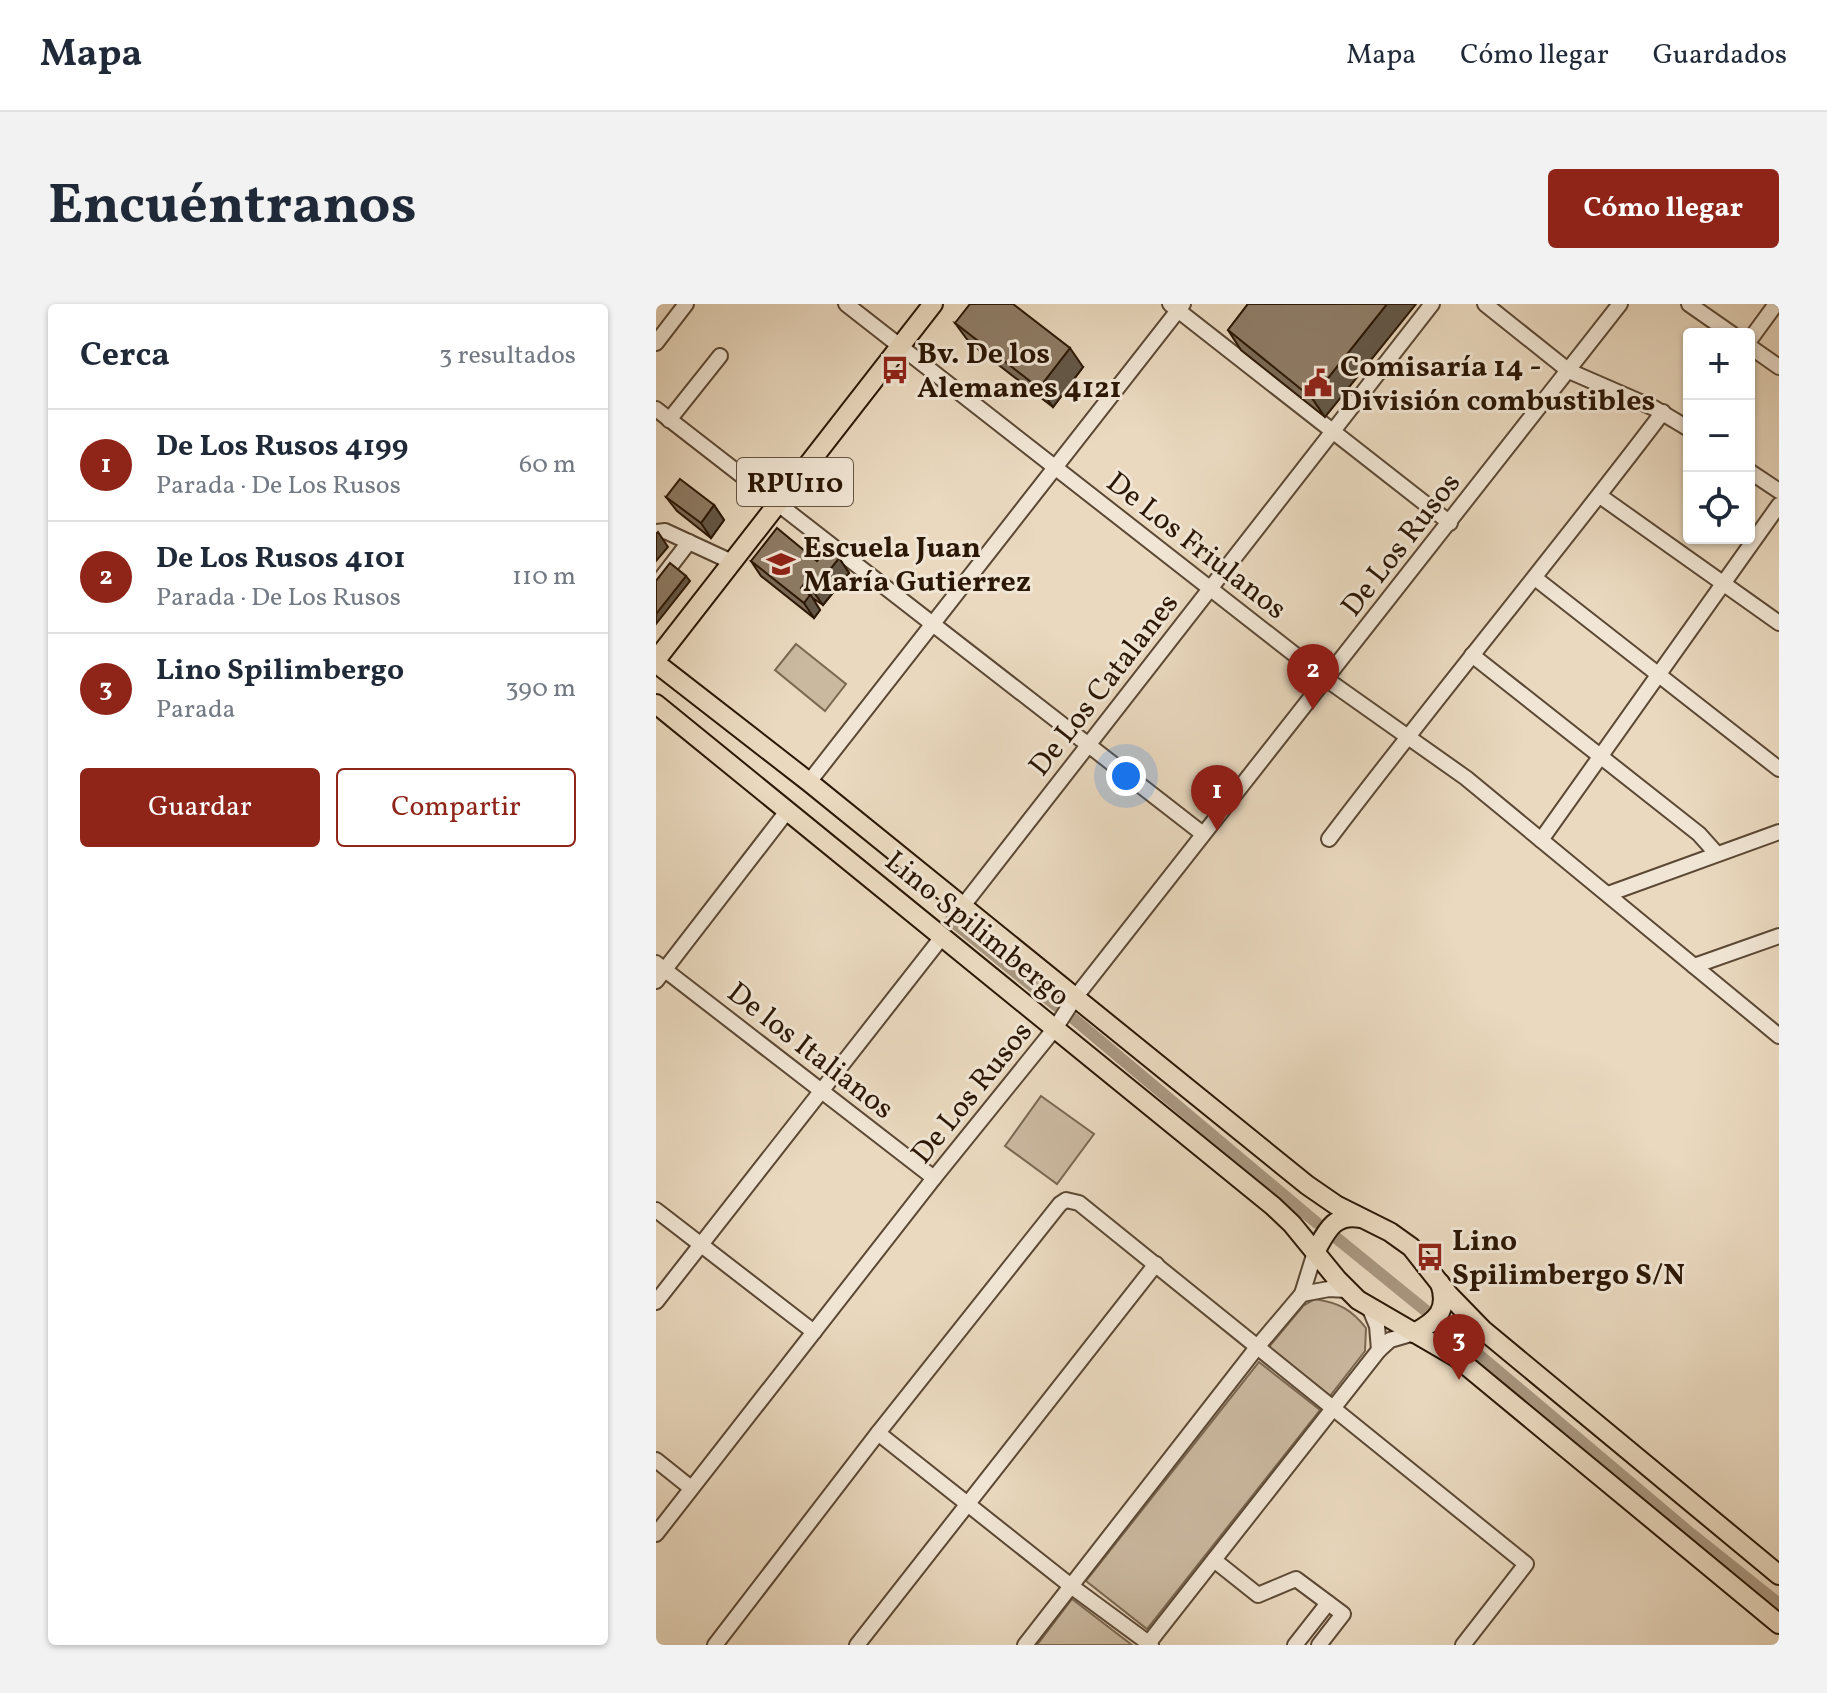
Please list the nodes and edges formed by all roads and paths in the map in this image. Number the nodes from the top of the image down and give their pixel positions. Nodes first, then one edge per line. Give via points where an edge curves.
1 (686, 304) edge
2 (846, 304) edge
3 (933, 304) edge
4 (1432, 304) edge
5 (1485, 304) edge
6 (1620, 304) edge
7 (1689, 304) edge
8 (1776, 304) edge
9 (1177, 306) edge
10 (1723, 328) edge
11 (1755, 335) edge
12 (656, 343) edge
13 (900, 346) junction
14 (1755, 349) edge
15 (720, 356) dead end
16 (1779, 367) edge
17 (1569, 371) junction
18 (656, 409) edge
19 (1663, 412) junction
20 (669, 420) junction
21 (1683, 425) edge
22 (1333, 433) junction
23 (1056, 467) junction
24 (1750, 472) edge
25 (1779, 491) edge
26 (1600, 496) junction
27 (777, 504) junction
28 (1779, 505) edge
29 (1450, 523) junction
30 (656, 532) edge
31 (689, 542) junction
32 (732, 562) junction
33 (1535, 578) junction
34 (1723, 584) junction
35 (656, 585) edge
36 (1211, 590) junction
37 (1779, 623) edge
38 (932, 624) junction
39 (1472, 655) junction
40 (656, 661) edge
41 (1659, 674) junction
42 (1326, 679) junction
43 (656, 704) edge
44 (716, 710) junction
45 (697, 735) junction
46 (1407, 736) junction
47 (1088, 744) junction
48 (1600, 756) junction
49 (1779, 769) edge
50 (809, 782) junction
51 (788, 810) junction
52 (1779, 832) edge
53 (1203, 834) junction
54 (1329, 839) dead end
55 (1541, 840) junction
56 (1716, 853) junction
57 (1608, 894) junction
58 (962, 907) junction
59 (1779, 936) edge
60 (942, 937) junction
61 (1694, 966) junction
62 (659, 971) edge
63 (1074, 999) junction
64 (1056, 1027) junction
65 (1779, 1036) edge
66 (821, 1091) junction
67 (934, 1178) junction
68 (656, 1210) edge
69 (1362, 1218) junction
70 (701, 1245) junction
71 (1315, 1252) junction
72 (1156, 1264) junction
73 (1440, 1283) junction
74 (1347, 1290) junction
75 (1302, 1294) junction
76 (656, 1302) edge
77 (1370, 1309) junction
78 (814, 1332) junction
79 (1414, 1333) junction
80 (1258, 1346) junction
81 (1379, 1350) junction
82 (1335, 1408) junction
83 (878, 1433) junction
84 (656, 1460) edge
85 (691, 1488) junction
86 (968, 1505) junction
87 (656, 1534) edge
88 (1214, 1560) junction
89 (1779, 1575) edge
90 (1071, 1586) junction
91 (1328, 1603) junction
92 (1779, 1624) edge
93 (1149, 1644) edge
94 (715, 1645) edge
95 (857, 1645) edge
96 (1025, 1645) edge
97 (1295, 1645) edge
98 (1319, 1645) edge
99 (1463, 1645) edge

1 - 12 street
2 - 13 street, De Los Friulanos
3 - 13 main road, RPU110
4 - 22 street, De Los Catalanes
5 - 17 street
6 - 17 street, De Los Rusos
7 - 10 street
8 - 11 street
9 - 22 street
9 - 23 street
13 - 23 street, De Los Friulanos
13 - 27 main road, RPU110
14 - 16 street
15 - 20 street
17 - 19 street
17 - 29 street, De Los Rusos
18 - 20 street
19 - 21 street
19 - 26 street
20 - 27 street
22 - 29 street
22 - 36 street, De Los Catalanes
23 - 36 street, De Los Friulanos
23 - 38 street
24 - 25 street
26 - 33 street
26 - 34 street
27 - 32 main road, RPU110
27 - 38 street
28 - 34 street
29 - 42 street, De Los Rusos
30 - 31 street
31 - 32 street
31 - 35 street
32 - 40 main road, RPU110
33 - 39 street
33 - 41 street
34 - 37 street
34 - 41 street
36 - 42 street, De Los Friulanos
36 - 47 street, De Los Catalanes
38 - 47 street
38 - 50 street
39 - 46 street
39 - 48 street
40 - 44 main road, Lino Spilimbergo
41 - 48 street
41 - 49 street
42 - 46 street, De Los Friulanos
42 - 53 street, De Los Rusos
43 - 45 main road, Lino Spilimbergo
44 - 45 main road via 715,729
44 - 50 main road, Lino Spilimbergo
45 - 51 main road, Lino Spilimbergo
46 - 54 street
46 - 55 street, De Los Friulanos
47 - 53 street
47 - 58 street, De Los Catalanes
48 - 55 street
48 - 56 street
50 - 58 main road, Lino Spilimbergo
51 - 60 main road, Lino Spilimbergo
51 - 62 street
52 - 56 street
53 - 63 street, De Los Rusos
55 - 57 street, De Los Friulanos
56 - 57 street
57 - 61 street, De Los Friulanos
58 - 63 main road, Lino Spilimbergo
59 - 61 street
60 - 64 main road, Lino Spilimbergo
60 - 66 street
61 - 65 street, De Los Friulanos
62 - 66 street, De los Italianos
63 - 64 street, De Los Rusos
63 - 69 main road, Lino Spilimbergo via 1307,1185
64 - 67 street, De Los Rusos
64 - 71 main road, Lino Spilimbergo via 1273,1206
66 - 67 street, De los Italianos
66 - 70 street
67 - 78 street, De Los Rusos
68 - 70 street
69 - 71 main road via 1333,1223
69 - 73 main road, Lino Spilimbergo via 1411,1247
70 - 76 street
70 - 78 street
71 - 74 main road, Lino Spilimbergo
71 - 75 street
72 - 80 street
72 - 83 street via 1079,1203 1066,1200
72 - 86 street
73 - 79 main road via 1442,1312
73 - 89 main road, Lino Spilimbergo via 1493,1339
74 - 75 street
74 - 77 main road, Lino Spilimbergo
75 - 80 street
77 - 79 main road, Lino Spilimbergo
77 - 81 street
78 - 85 street, De Los Rusos
79 - 81 street via 1390,1340
79 - 92 main road, Lino Spilimbergo via 1456,1357
80 - 82 street
80 - 90 street
81 - 82 street
82 - 88 street
82 - 99 street via 1526,1564
83 - 86 street
83 - 94 street
84 - 85 street
85 - 87 street, De Los Rusos
86 - 90 street
86 - 95 street
88 - 91 street via 1258,1595 1296,1579
88 - 93 street
90 - 93 street
90 - 96 street
91 - 97 street
91 - 98 street via 1343,1614

